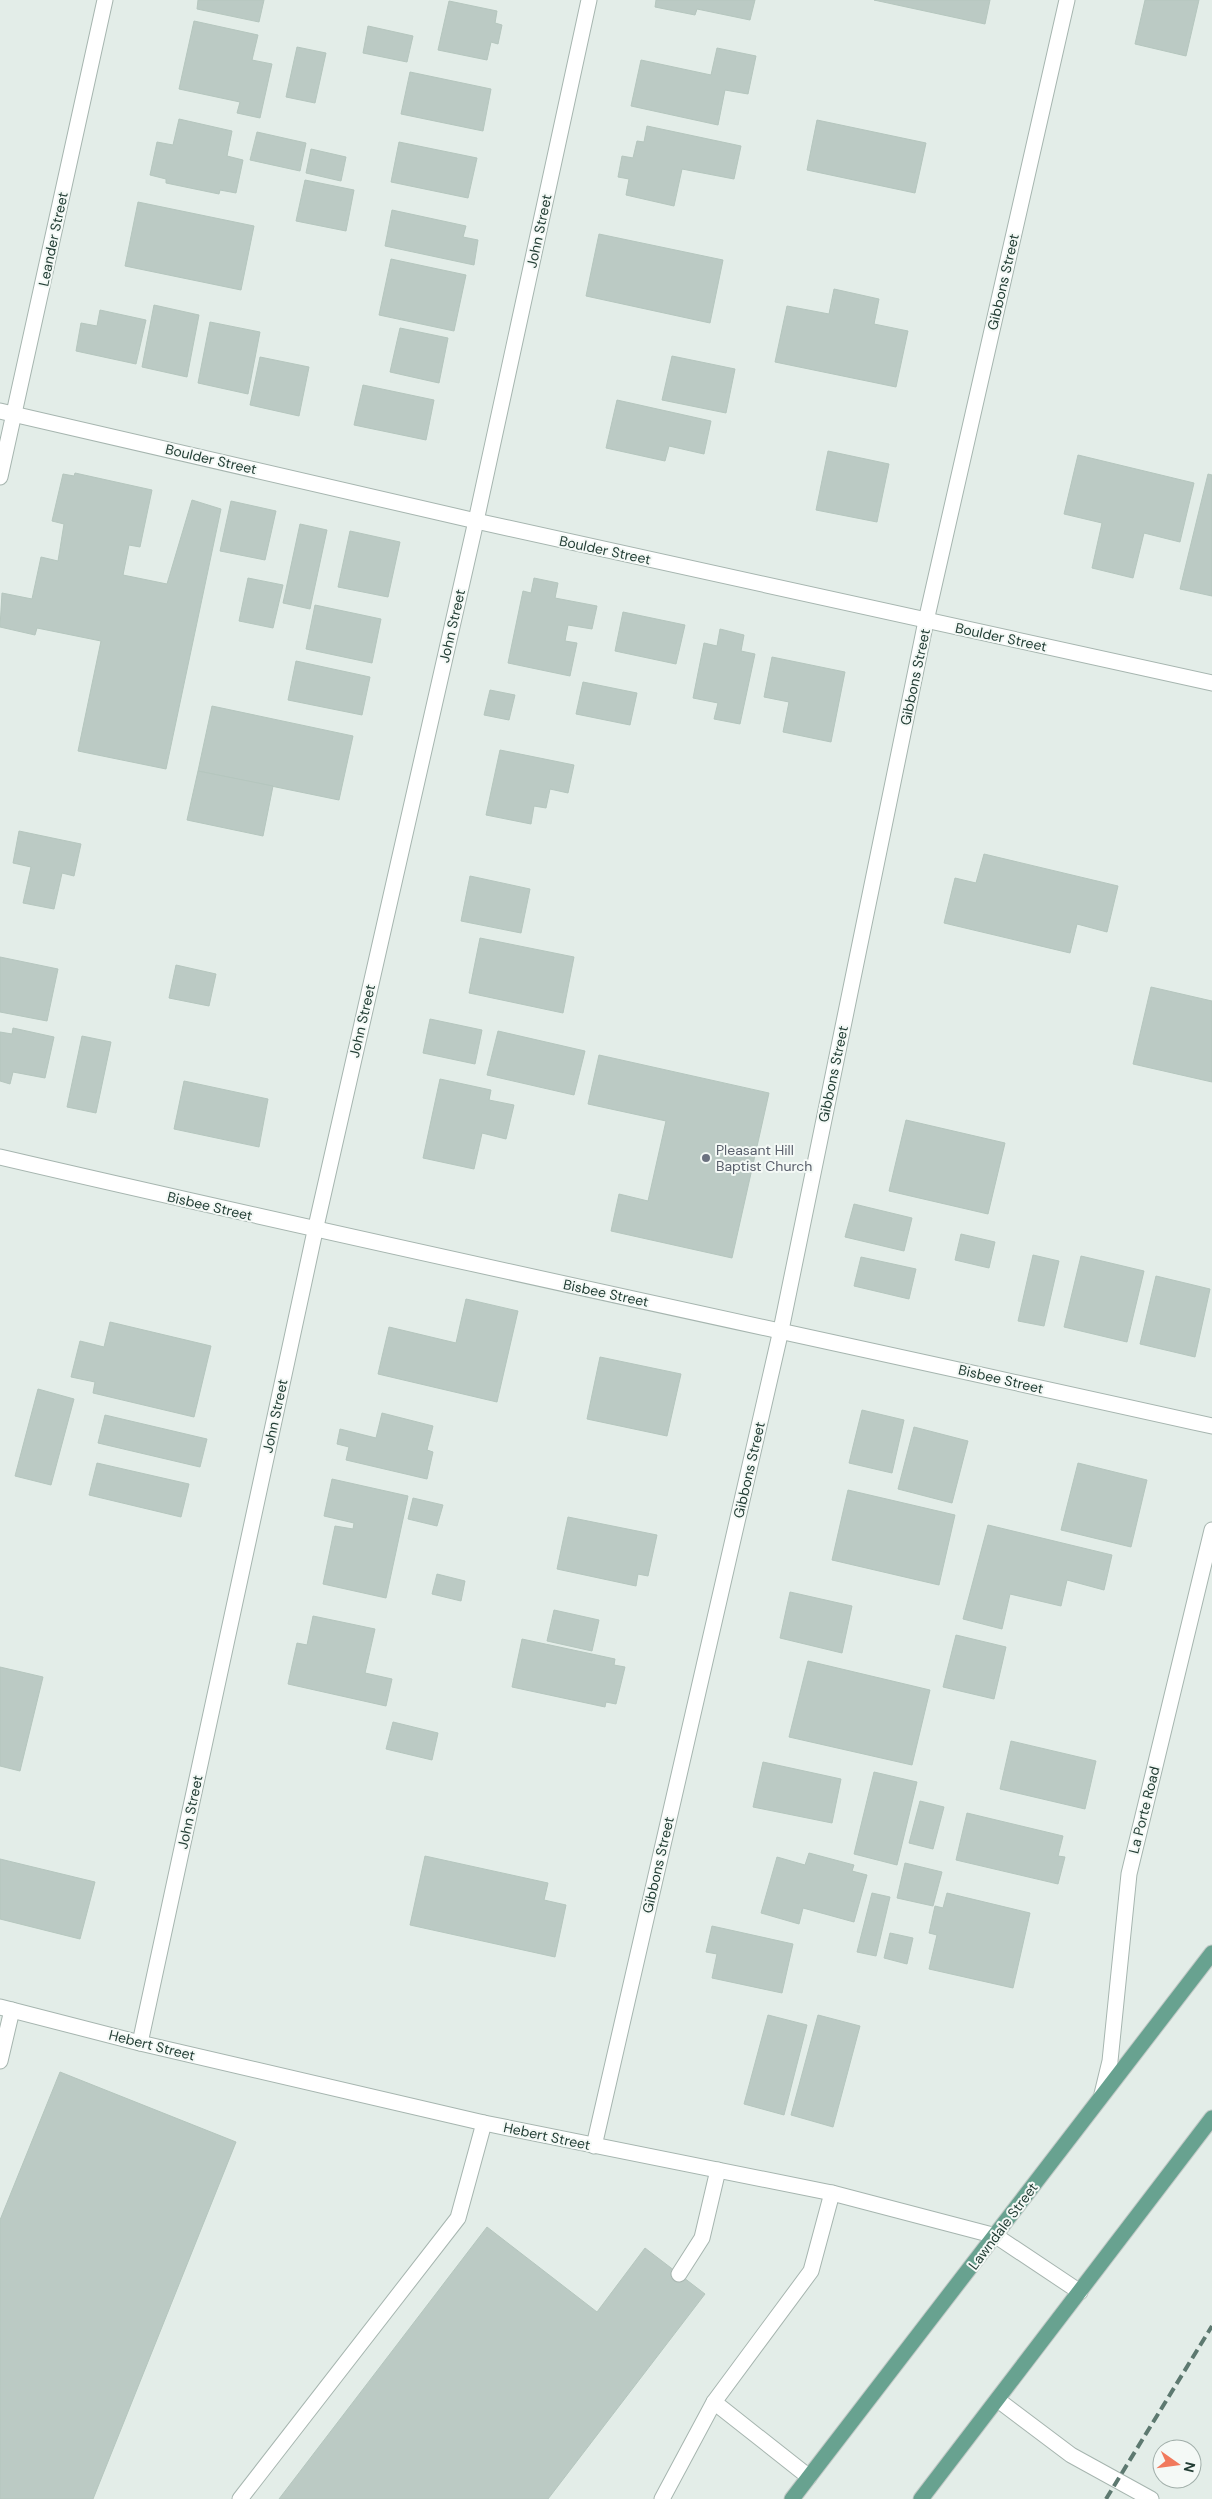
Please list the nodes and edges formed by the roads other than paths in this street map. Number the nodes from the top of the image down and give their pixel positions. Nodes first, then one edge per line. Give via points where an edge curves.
1 (105, 0) edge
2 (589, 0) edge
3 (1067, 0) edge
4 (7, 412) edge
5 (0, 477) edge
6 (476, 521) junction
7 (926, 621) junction
8 (1212, 683) edge
9 (0, 1157) edge
10 (314, 1231) junction
11 (781, 1330) junction
12 (1212, 1426) edge
13 (1212, 1530) edge
14 (1212, 1953) edge
15 (6, 2009) edge
16 (140, 2043) junction
17 (0, 2061) edge
18 (1102, 2094) junction
19 (1212, 2118) edge
20 (484, 2123) junction
21 (594, 2146) junction
22 (718, 2170) junction
23 (832, 2193) junction
24 (996, 2236) junction
25 (679, 2274) dead end
26 (1080, 2292) junction
27 (998, 2400) junction
28 (714, 2402) junction
29 (809, 2477) junction
30 (240, 2499) edge
31 (662, 2499) edge
32 (792, 2499) edge
33 (921, 2499) edge
34 (1151, 2499) edge

1 - 4 street, Leander Street
2 - 6 street, John Street
3 - 7 street, Gibbons Street
4 - 5 street, Leander Street
4 - 6 street, Boulder Street
6 - 7 street, Boulder Street
6 - 10 street, John Street
7 - 8 street, Boulder Street
7 - 11 street, Gibbons Street
9 - 10 street, Bisbee Street
10 - 11 street, Bisbee Street
10 - 16 street, John Street
11 - 12 street, Bisbee Street
11 - 21 street, Gibbons Street
13 - 18 street, La Porte Road via 1129,1874 1110,2061
14 - 18 main road, Lawndale Street
15 - 16 street, Hebert Street
15 - 17 street
16 - 20 street, Hebert Street
18 - 24 main road, Lawndale Street
19 - 26 main road
20 - 21 street, Hebert Street
20 - 30 street via 458,2218
21 - 22 street, Hebert Street
22 - 23 street, Hebert Street
22 - 25 street via 702,2238
23 - 24 street, Hebert Street
23 - 28 street via 811,2272
24 - 26 street, Hebert Street
24 - 29 main road, Lawndale Street
26 - 27 main road
27 - 33 main road
27 - 34 street via 1071,2455
28 - 29 street
28 - 31 street
29 - 32 main road, Lawndale Street

